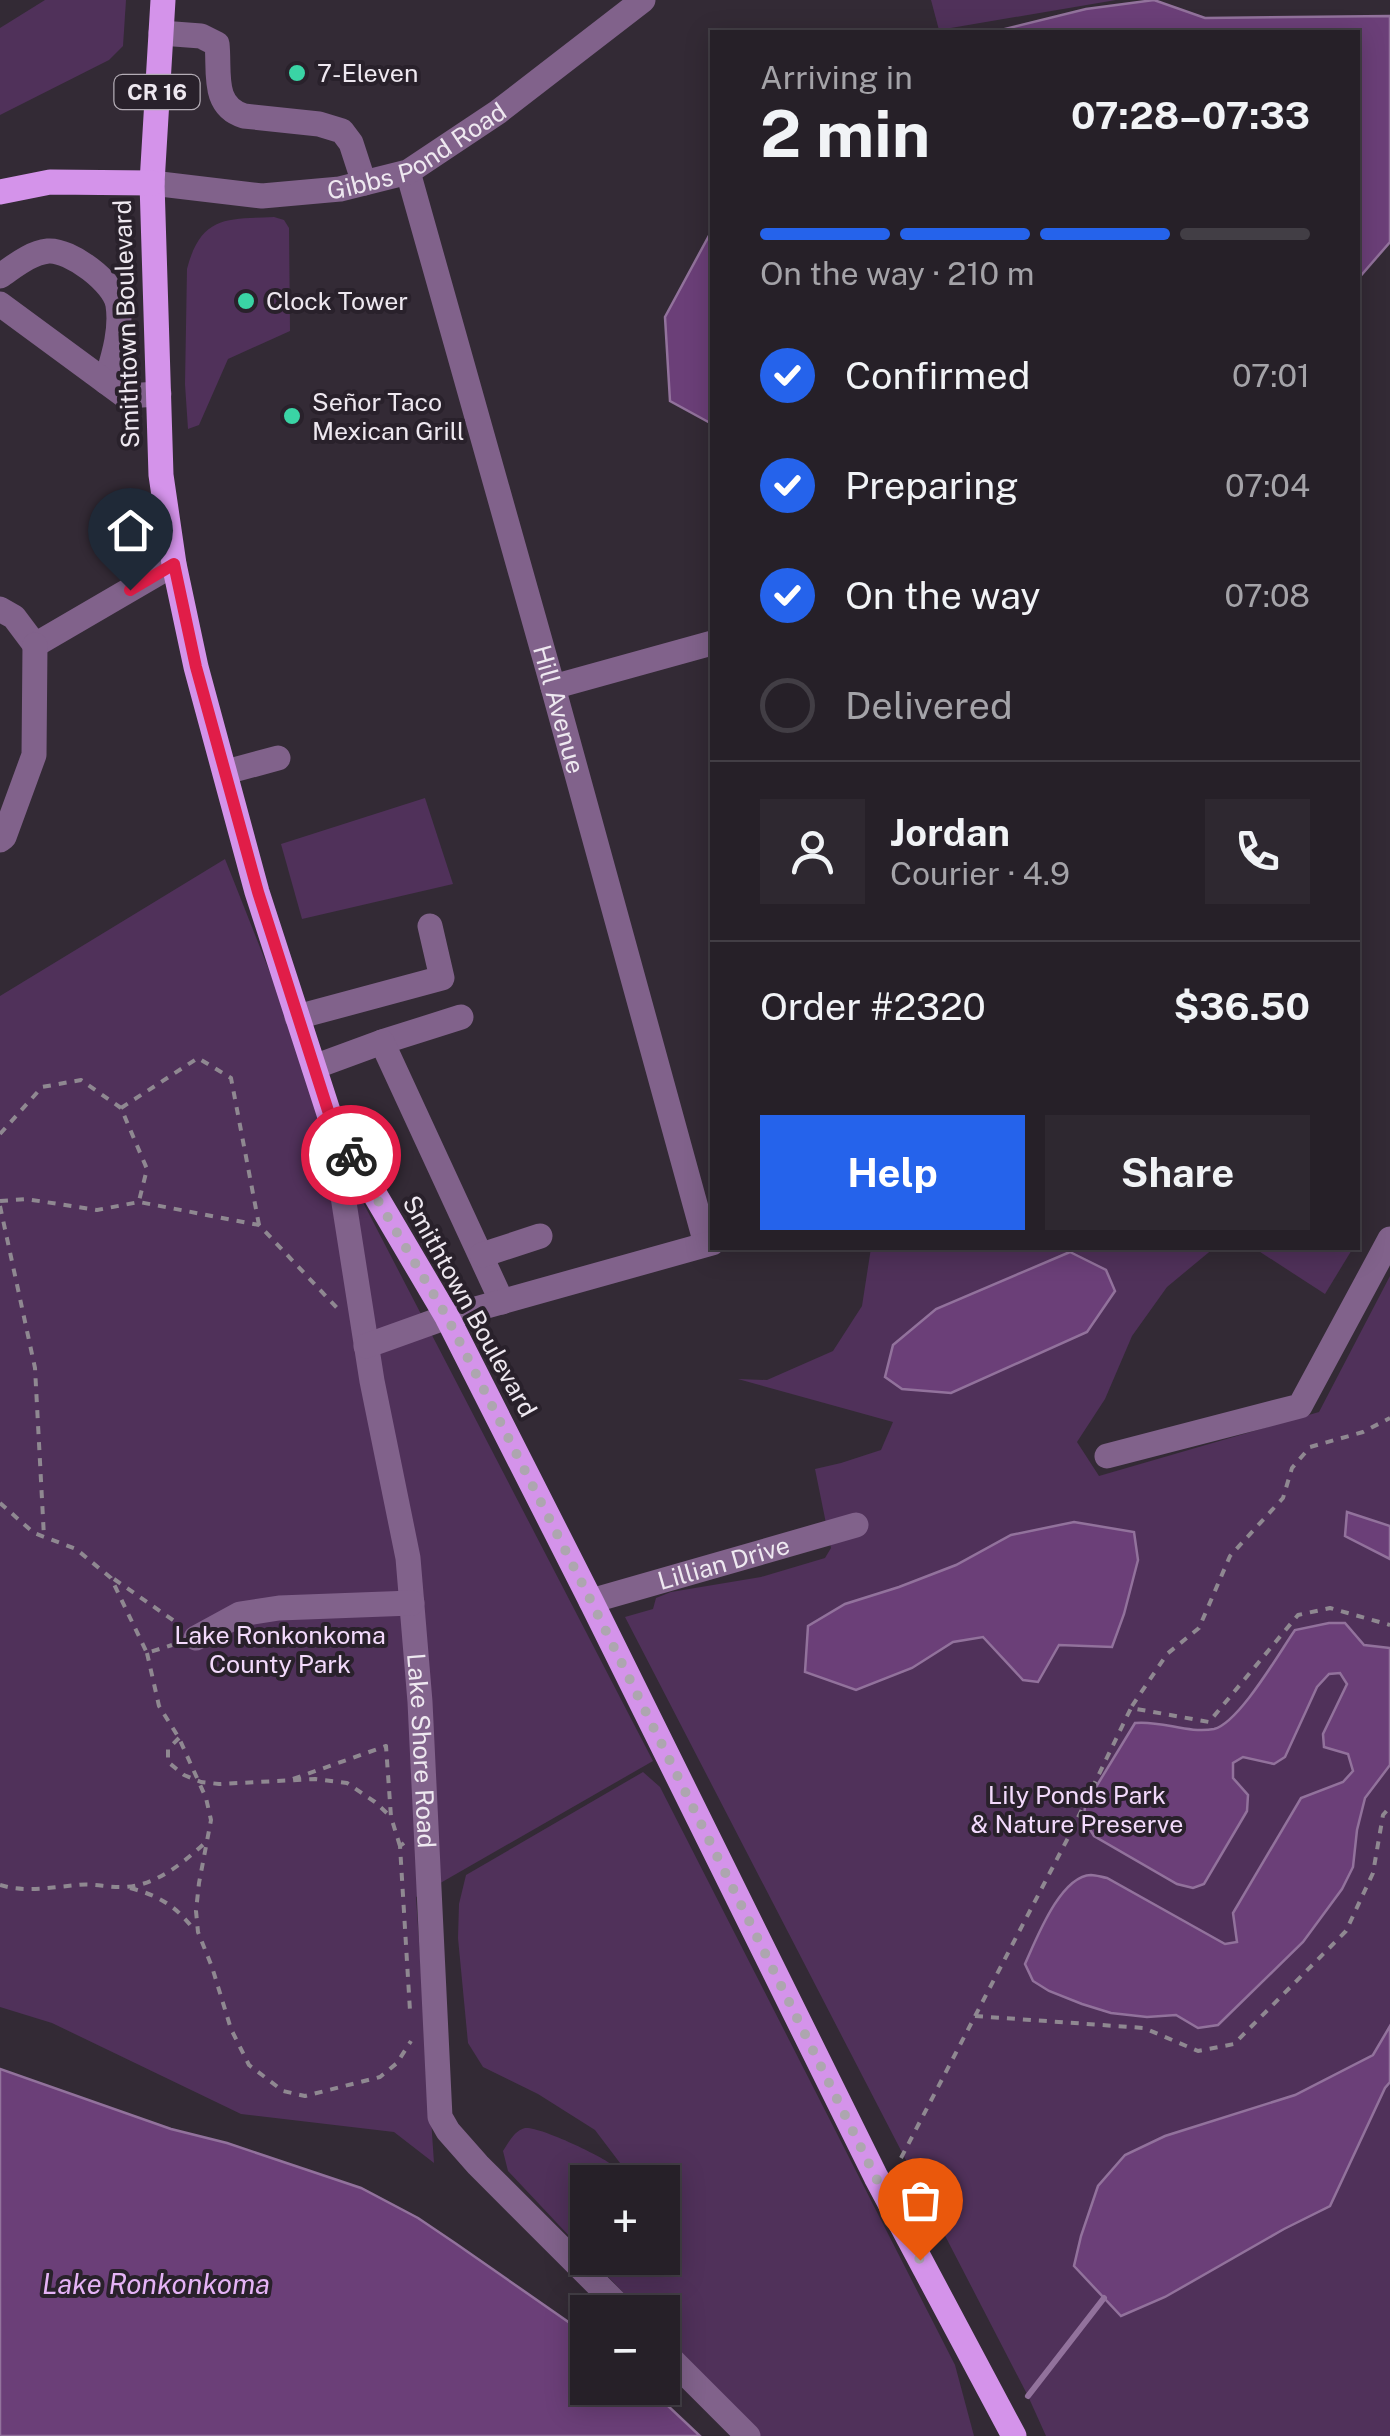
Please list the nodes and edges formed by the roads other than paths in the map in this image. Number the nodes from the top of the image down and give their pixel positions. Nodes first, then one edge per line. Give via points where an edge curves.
1 (164, 0) edge
2 (643, 0) edge
3 (162, 33) junction
4 (408, 172) junction
5 (364, 183) junction
6 (152, 184) junction
7 (0, 192) edge
8 (0, 276) edge
9 (0, 304) edge
10 (106, 382) junction
11 (158, 394) junction
12 (174, 564) junction
13 (0, 609) edge
14 (35, 644) junction
15 (710, 644) edge
16 (554, 687) junction
17 (278, 758) dead end
18 (226, 772) junction
19 (0, 840) edge
20 (430, 926) dead end
21 (298, 1017) junction
22 (461, 1017) dead end
23 (382, 1042) junction
24 (314, 1067) junction
25 (331, 1120) junction
26 (540, 1236) dead end
27 (1390, 1240) edge
28 (709, 1244) edge
29 (482, 1256) junction
30 (502, 1302) junction
31 (447, 1317) junction
32 (366, 1346) junction
33 (1107, 1456) dead end
34 (856, 1525) dead end
35 (591, 1601) junction
36 (412, 1603) junction
37 (196, 1638) road end
38 (608, 2295) edge
39 (680, 2368) edge
40 (748, 2436) edge
41 (1014, 2436) edge

1 - 3 main road, Smithtown Boulevard / CR 16
2 - 4 street, Gibbs Pond Road
3 - 5 street via 202,36 216,44 218,88 234,113 342,131
3 - 6 main road, Smithtown Boulevard / CR 16
4 - 5 street, Gibbs Pond Road
4 - 16 street, Hill Avenue
5 - 6 street, Gibbs Pond Road via 262,196
6 - 7 main road via 50,182
6 - 11 main road, Smithtown Boulevard / CR 16
8 - 10 street via 52,250 97,274 117,298
9 - 10 street
10 - 11 street via 125,396
11 - 12 main road, Smithtown Boulevard / CR 16 via 160,475
12 - 14 street
12 - 18 main road, Smithtown Boulevard / CR 16
13 - 14 street
14 - 19 street via 34,754
15 - 16 street
16 - 28 street, Hill Avenue
17 - 18 street
18 - 21 main road, Smithtown Boulevard / CR 16
20 - 21 street via 442,978
21 - 24 main road, Smithtown Boulevard / CR 16
22 - 23 street
23 - 24 street
23 - 29 street
24 - 25 main road, Smithtown Boulevard / CR 16
25 - 31 main road, Smithtown Boulevard / CR 16
25 - 32 street, Lake Shore Road
26 - 29 street
27 - 33 street via 1300,1406
28 - 30 street
29 - 30 street
30 - 31 street
31 - 32 street
31 - 35 main road, Smithtown Boulevard / CR 16
32 - 36 street, Lake Shore Road
34 - 35 street, Lillian Drive
35 - 41 main road, Smithtown Boulevard / CR 16 via 876,2178
36 - 37 street via 240,1614
36 - 38 street, Lake Shore Road via 440,2117 478,2166
39 - 40 street

